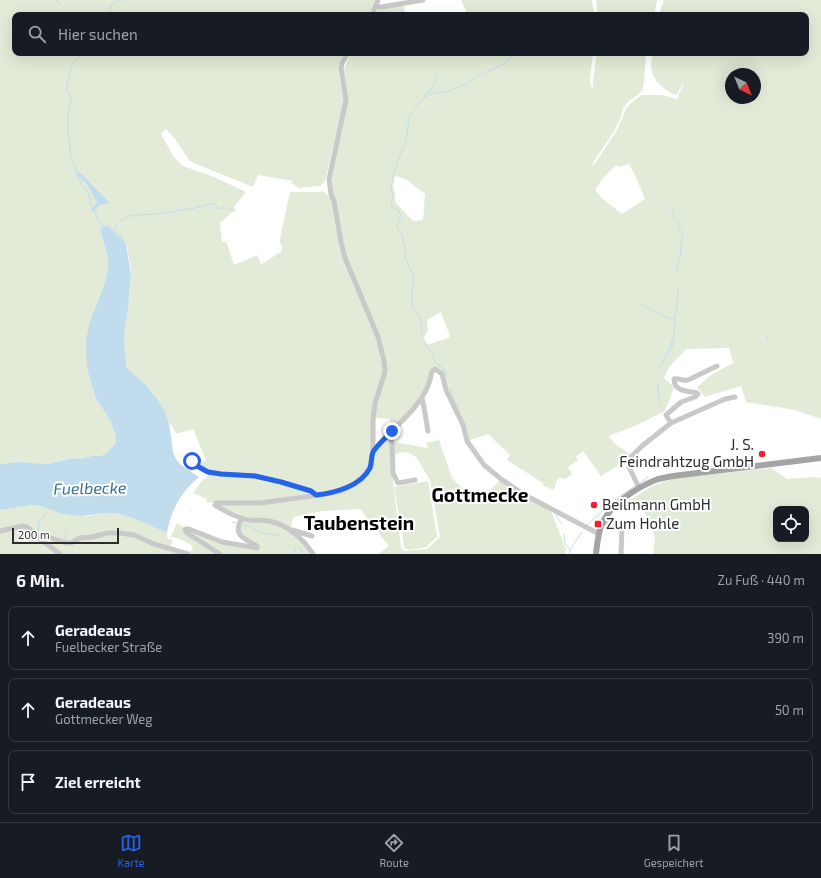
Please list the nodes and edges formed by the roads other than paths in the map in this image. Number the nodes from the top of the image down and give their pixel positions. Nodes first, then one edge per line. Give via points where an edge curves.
1 (378, 0) edge
2 (423, 0) edge
3 (376, 7) junction
4 (374, 12) edge
5 (346, 56) edge
6 (717, 366) dead end
7 (735, 397) dead end
8 (422, 398) junction
9 (671, 423) junction
10 (428, 431) dead end
11 (390, 434) junction
12 (373, 451) junction
13 (821, 458) edge
14 (192, 461) dead end
15 (415, 480) dead end
16 (638, 485) junction
17 (316, 495) junction
18 (242, 518) junction
19 (603, 522) junction
20 (291, 530) junction
21 (0, 531) edge
22 (599, 534) junction
23 (39, 536) junction
24 (312, 536) dead end
25 (60, 554) edge
26 (188, 554) edge
27 (220, 554) edge
28 (313, 554) edge
29 (596, 554) edge
30 (621, 554) edge

1 - 3 street
2 - 3 street
3 - 4 street
5 - 12 street via 341,68 346,100 329,179 345,258 378,337 384,361 384,375 375,403
6 - 9 street via 688,380 674,379 680,389 698,394 681,402 666,415
7 - 9 street
8 - 10 street
8 - 11 street
8 - 22 street via 432,370 437,370 442,374 446,390 463,426 466,441 484,465 523,494
9 - 16 street via 629,459 629,467
11 - 12 street
11 - 15 street via 393,473 398,483
12 - 17 street via 367,473 356,482 340,490
13 - 16 main road via 673,476
14 - 17 street via 208,472 255,476 311,491
16 - 19 main road via 618,503
17 - 18 street via 260,504 216,503 215,505 225,511
18 - 20 street via 272,521
18 - 27 street via 239,534 257,548 222,542 189,529 184,530
19 - 22 main road
19 - 30 street via 622,529
20 - 24 street
20 - 28 street
21 - 23 street via 22,526
22 - 29 main road
23 - 25 street
23 - 26 street via 71,543 80,538 120,532

